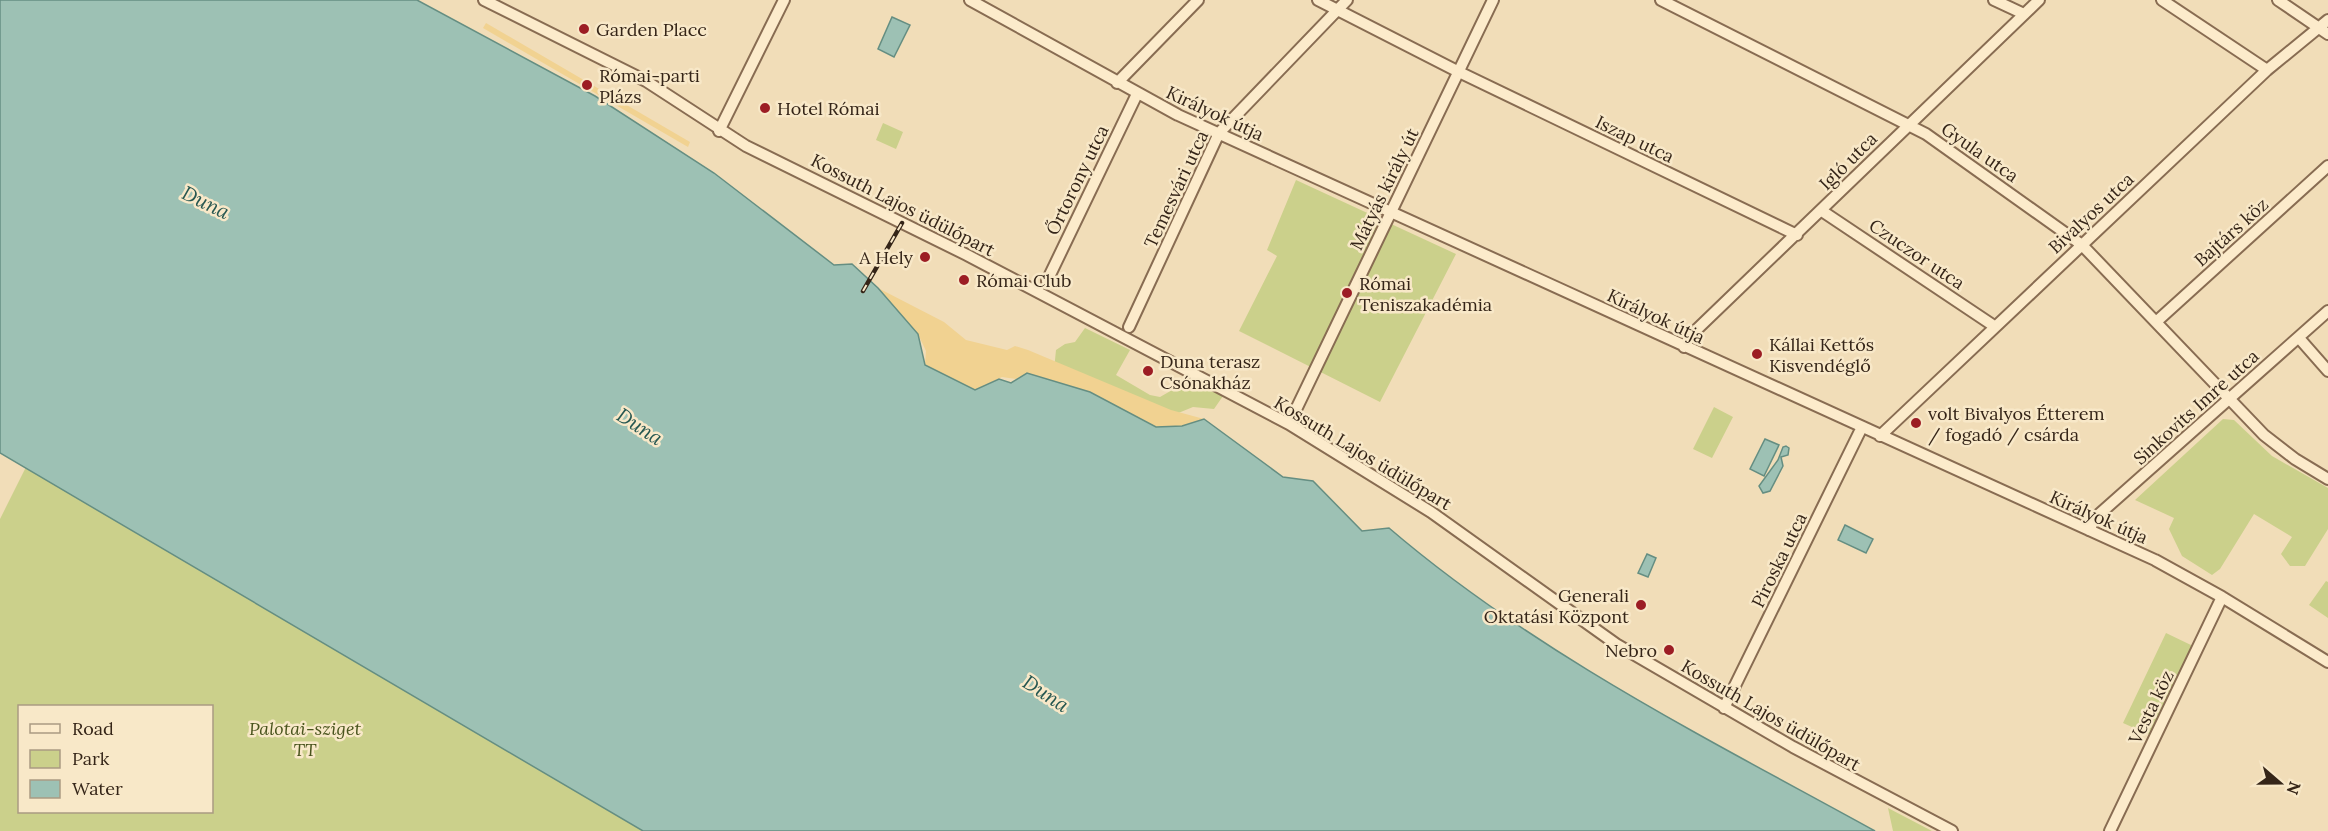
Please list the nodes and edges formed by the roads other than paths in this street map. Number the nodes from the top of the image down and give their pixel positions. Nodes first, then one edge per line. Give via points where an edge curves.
1 (484, 0) edge
2 (784, 0) edge
3 (970, 0) edge
4 (1198, 0) edge
5 (1318, 0) edge
6 (1347, 0) edge
7 (1493, 0) edge
8 (1661, 0) edge
9 (1994, 0) edge
10 (2039, 0) edge
11 (2162, 0) edge
12 (2278, 0) edge
13 (1338, 10) junction
14 (2024, 14) junction
15 (2328, 20) edge
16 (2318, 27) junction
17 (2328, 34) edge
18 (2267, 70) junction
19 (1459, 72) junction
20 (1117, 83) junction
21 (1137, 94) junction
22 (1908, 124) junction
23 (719, 131) junction
24 (1219, 133) junction
25 (2328, 166) edge
26 (1821, 211) junction
27 (1391, 212) junction
28 (1797, 235) junction
29 (2082, 245) junction
30 (1047, 280) dead end
31 (2328, 311) edge
32 (2156, 322) junction
33 (1994, 326) junction
34 (1130, 327) dead end
35 (2299, 338) junction
36 (1684, 347) junction
37 (2328, 370) edge
38 (2230, 399) junction
39 (1289, 424) junction
40 (1862, 427) junction
41 (1880, 436) junction
42 (2328, 479) edge
43 (2089, 530) junction
44 (2222, 597) junction
45 (2328, 662) edge
46 (1724, 708) junction
47 (1952, 831) edge
48 (2110, 831) edge

1 - 23 street, Kossuth Lajos üdülőpart via 646,81
2 - 23 street
3 - 20 street, Királyok útja
4 - 20 street
5 - 13 street, Iszap utca
6 - 13 street, Temesvári utca
7 - 19 street, Mátyás király út
8 - 22 street, Gyula utca
9 - 14 street
10 - 14 street, Igló utca
11 - 18 street
12 - 16 street
13 - 19 street, Iszap utca
13 - 24 street, Temesvári utca
14 - 22 street, Igló utca
15 - 16 street, Bivalyos utca
16 - 17 street
16 - 18 street, Bivalyos utca
18 - 29 street, Bivalyos utca
19 - 27 street, Mátyás király út
19 - 28 street, Iszap utca
20 - 21 street, Királyok útja
21 - 24 street, Királyok útja
21 - 30 street, Őrtorony utca
22 - 26 street, Igló utca
22 - 29 street, Gyula utca
23 - 39 street, Kossuth Lajos üdülőpart via 967,255
24 - 27 street, Királyok útja
24 - 34 street, Temesvári utca
25 - 32 street, Bajtárs köz
26 - 28 street, Igló utca
26 - 33 street, Czuczor utca
27 - 36 street, Királyok útja
27 - 39 street, Mátyás király út
28 - 36 street, Igló utca via 1691,335
29 - 32 street, Gyula utca
29 - 33 street, Bivalyos utca
31 - 35 street, Sinkovits Imre utca
32 - 38 street, Gyula utca
33 - 41 street, Bivalyos utca
35 - 37 street
35 - 38 street, Sinkovits Imre utca
36 - 40 street, Királyok útja
38 - 42 street, Gyula utca via 2279,447
38 - 43 street, Sinkovits Imre utca via 2096,517
39 - 46 street, Kossuth Lajos üdülőpart via 1431,512 1616,644
40 - 41 street, Királyok útja
40 - 46 street, Piroska utca
41 - 43 street, Királyok útja
43 - 44 street, Királyok útja
44 - 45 street, Királyok útja
44 - 48 street, Vesta köz
46 - 47 street, Kossuth Lajos üdülőpart

